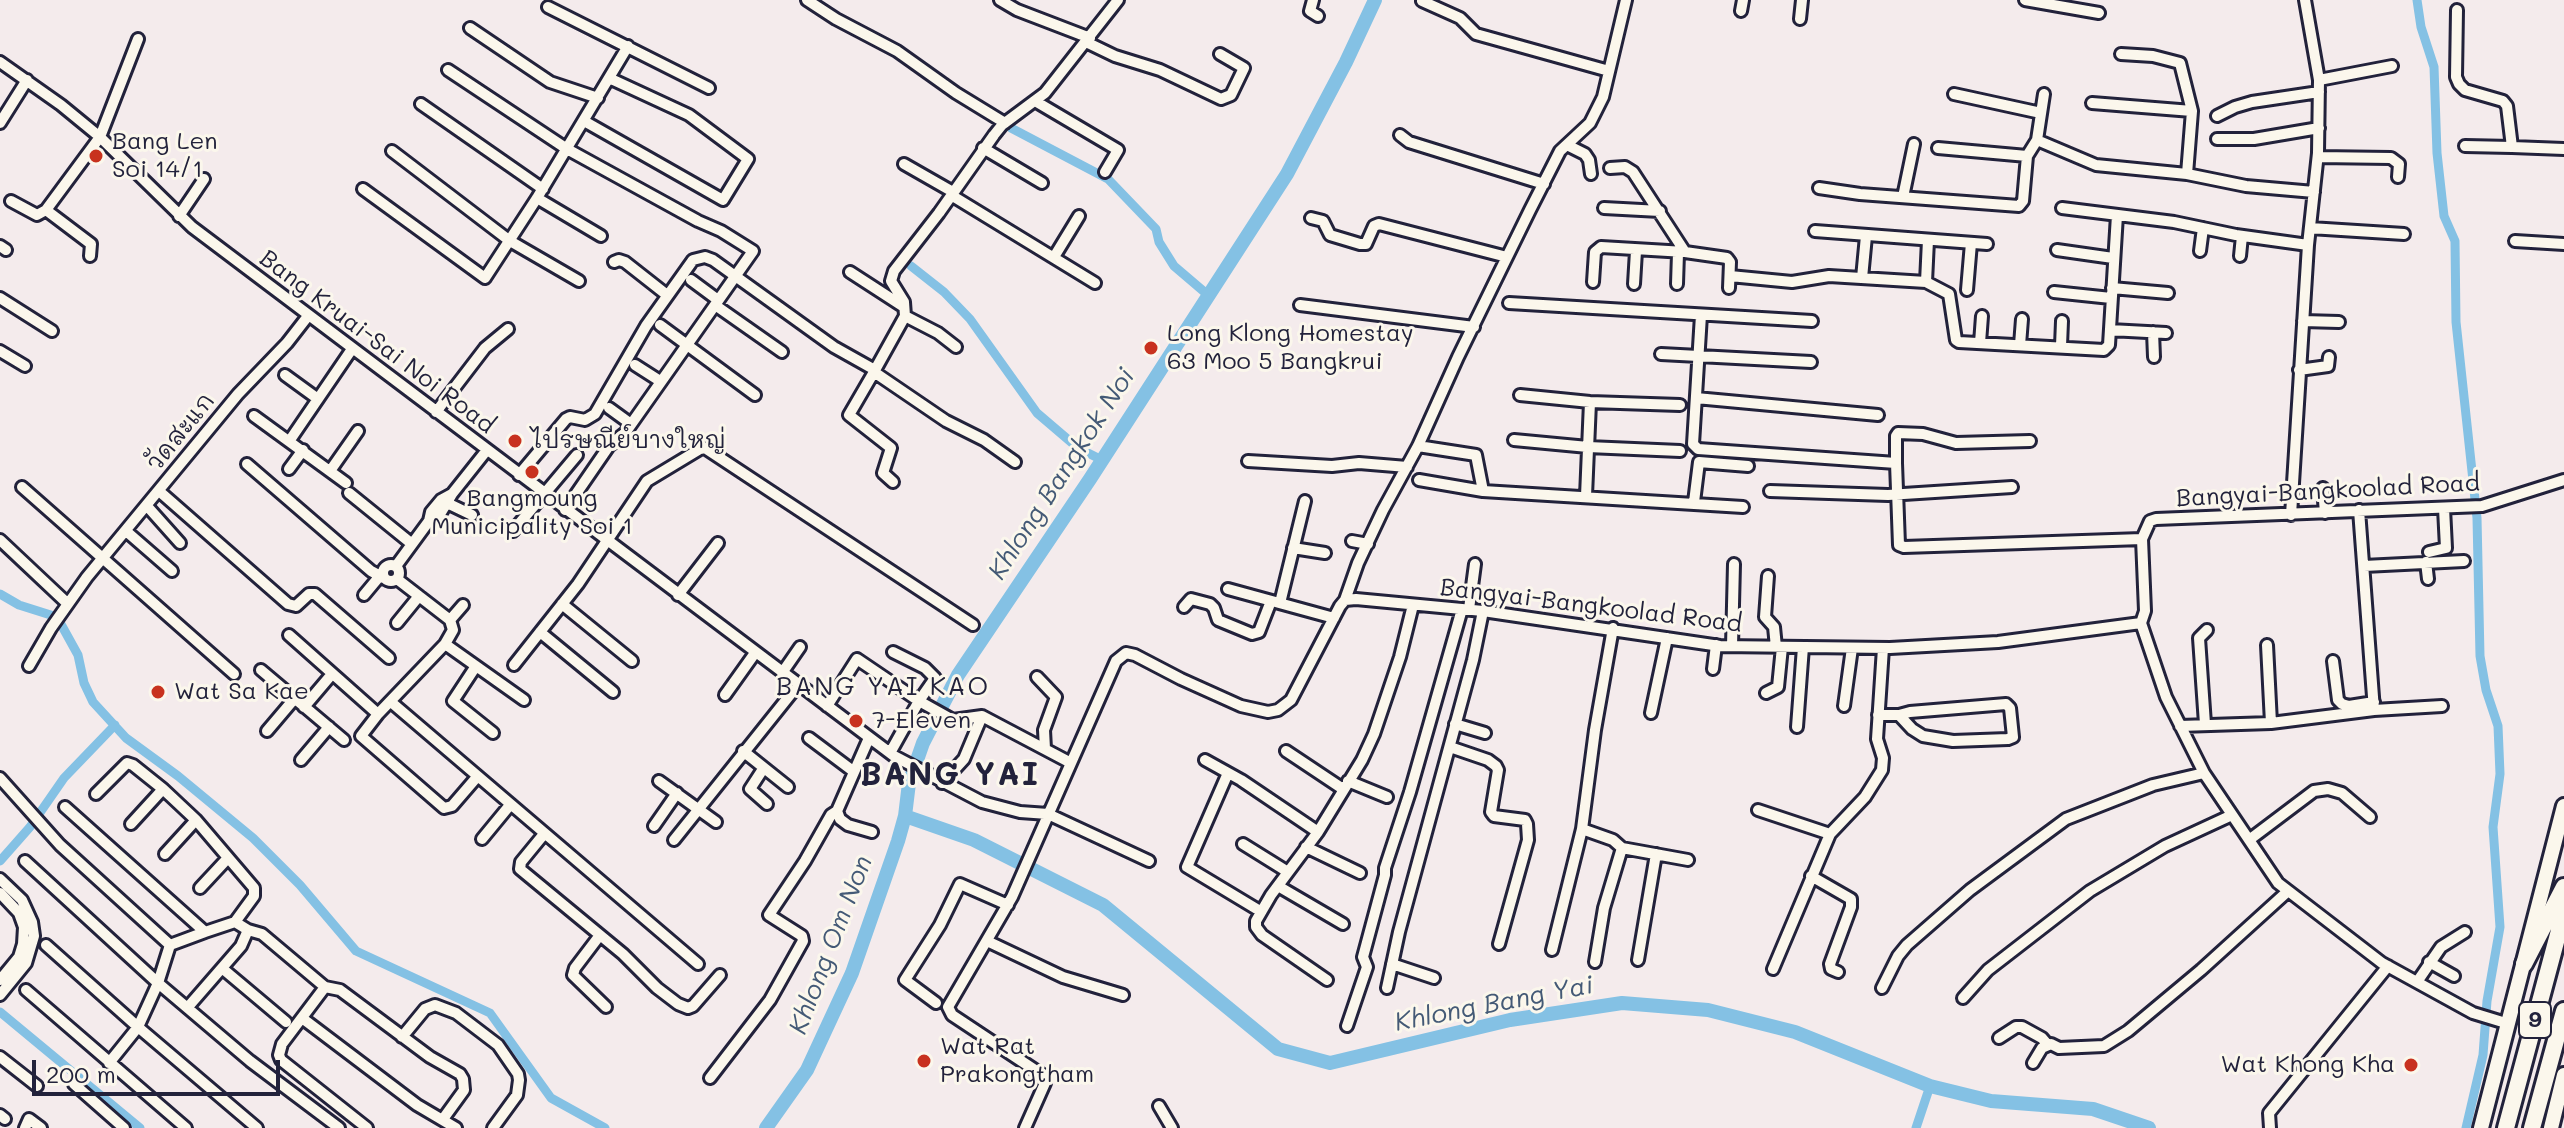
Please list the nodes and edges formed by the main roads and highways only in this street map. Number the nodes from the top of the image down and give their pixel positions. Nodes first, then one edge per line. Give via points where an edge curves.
1 (2564, 806) edge
2 (2564, 887) edge
3 (2564, 912) edge
4 (2524, 964) junction
5 (2564, 1011) edge
6 (2564, 1075) edge
7 (2560, 1105) edge
8 (2481, 1128) edge
9 (2506, 1128) edge
10 (2532, 1128) edge
11 (2551, 1128) edge

1 - 4 main road
2 - 4 highway
3 - 9 highway, 9
4 - 8 main road via 2502,1022
5 - 10 highway, 9
6 - 7 main road
7 - 11 main road

